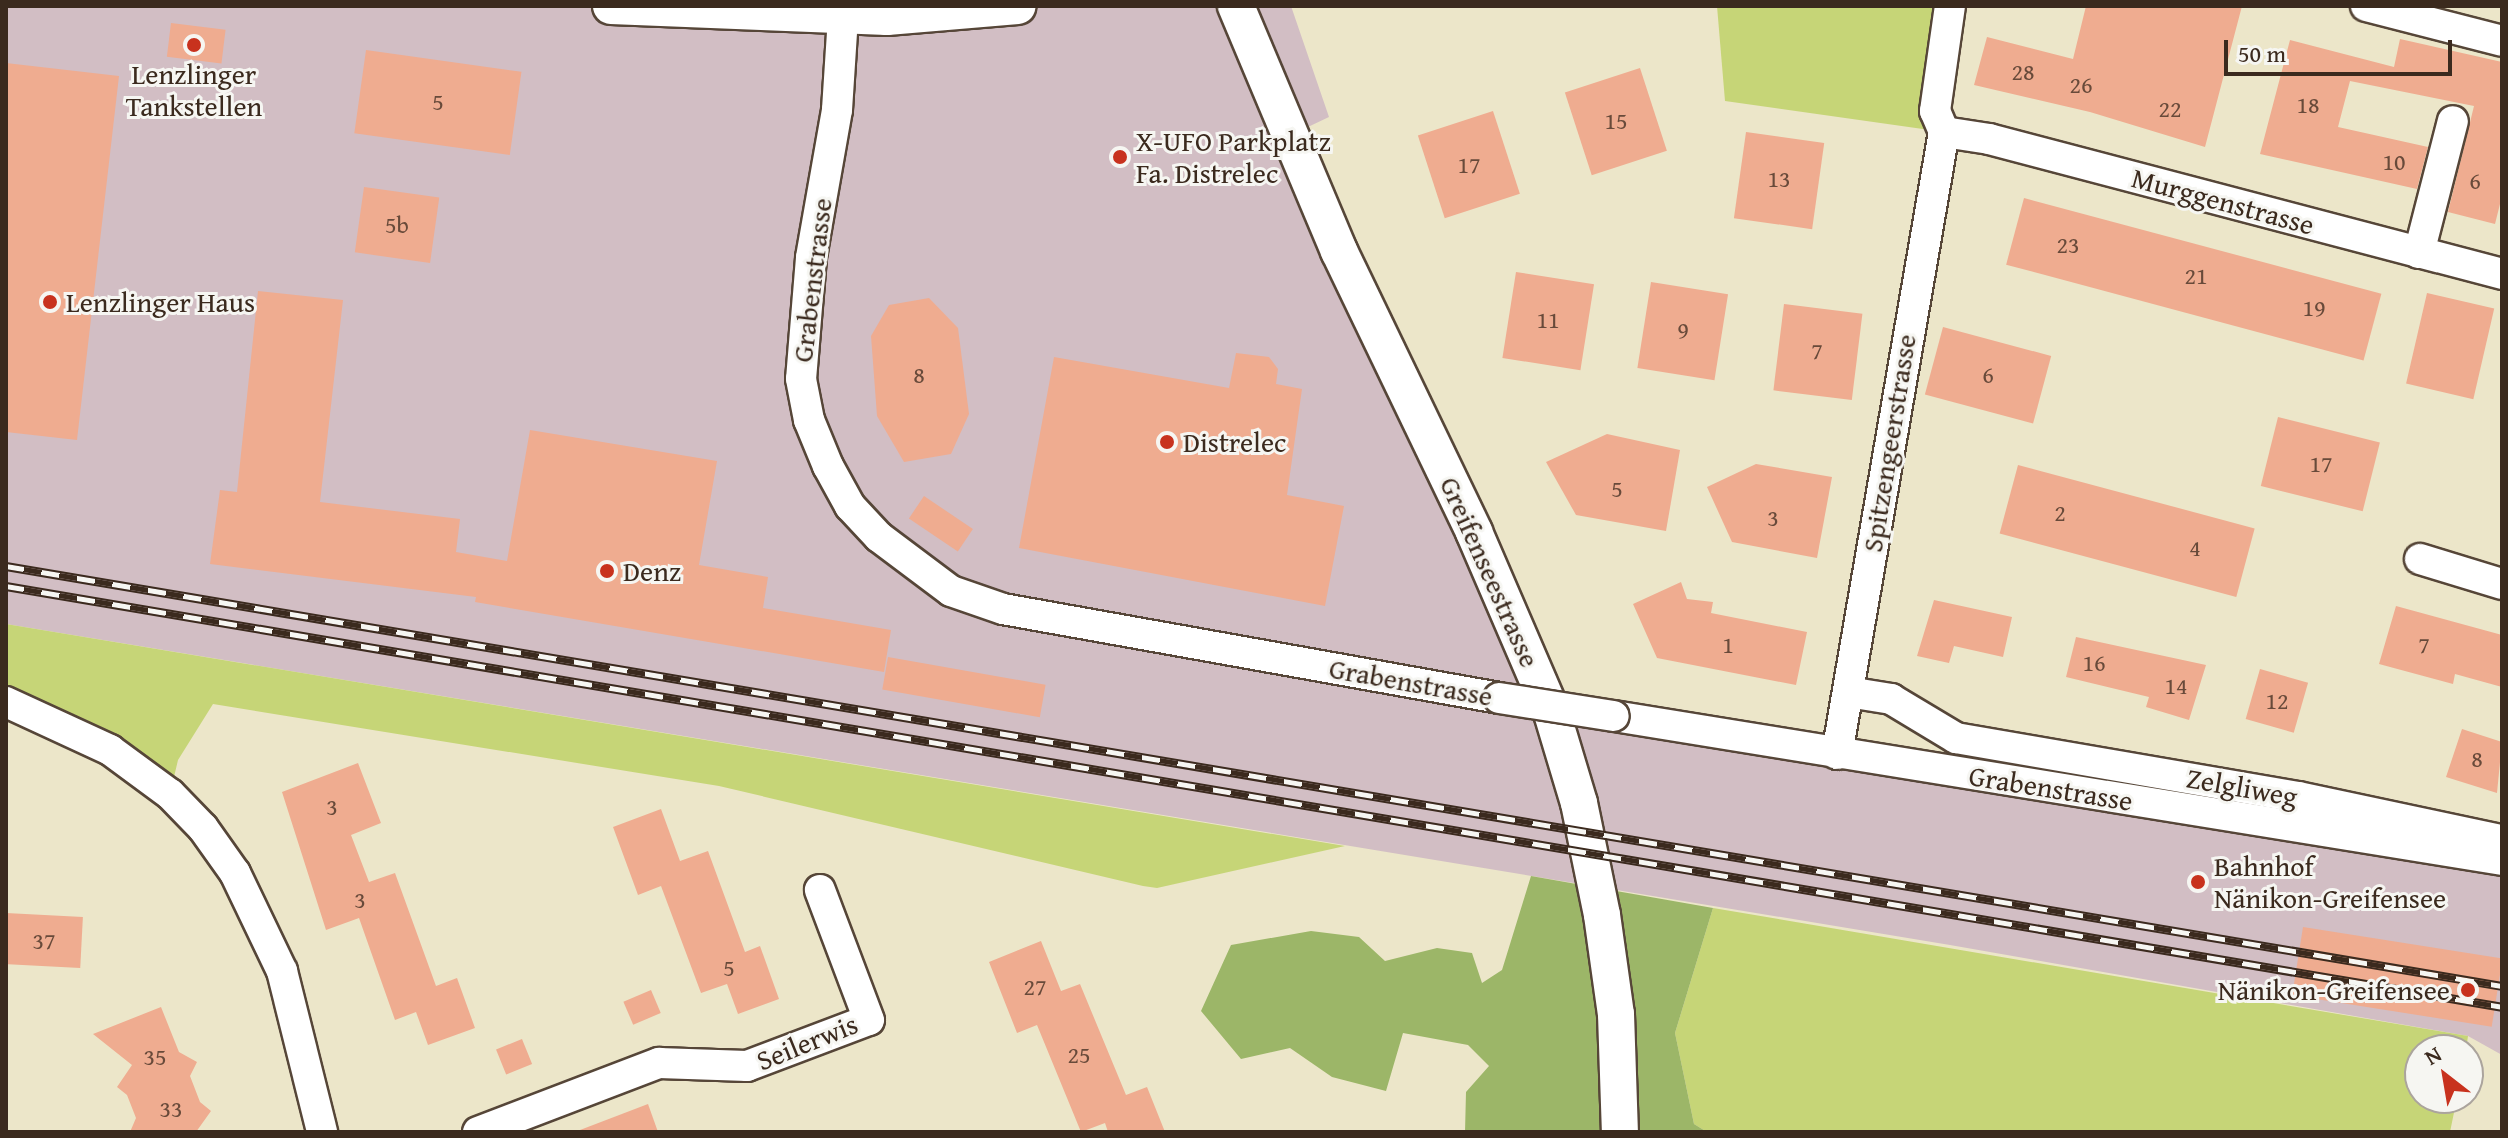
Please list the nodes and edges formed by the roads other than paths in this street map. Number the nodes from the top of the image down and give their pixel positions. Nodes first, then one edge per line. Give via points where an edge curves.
1 (611, 6) edge
2 (1018, 6) edge
3 (1236, 6) edge
4 (1950, 6) edge
5 (2366, 6) edge
6 (662, 8) edge
7 (843, 17) junction
8 (2502, 41) edge
9 (2453, 121) dead end
10 (1944, 132) junction
11 (2419, 253) junction
12 (2502, 274) edge
13 (2420, 559) dead end
14 (2502, 584) edge
15 (1848, 692) junction
16 (6, 702) edge
17 (1837, 754) junction
18 (2502, 840) edge
19 (2502, 860) edge
20 (820, 890) dead end
21 (322, 1132) edge
22 (478, 1132) edge
23 (1620, 1132) edge

1 - 6 street
2 - 7 street via 926,16
3 - 23 street, Greifenseestrasse via 1339,251 1474,532 1552,713 1579,803 1602,915 1616,1014
4 - 10 street, Spitzengeerstrasse via 1935,111
5 - 8 street
6 - 7 street
7 - 17 street, Grabenstrasse, bridge via 837,110 811,258 801,379 809,420 850,506 909,565 951,591 1003,609
9 - 11 street
10 - 11 street, Murggenstrasse via 1989,139
10 - 15 street, Spitzengeerstrasse
11 - 12 street, Murggenstrasse
13 - 14 street
15 - 17 street, Spitzengeerstrasse
15 - 18 street, Zelgliweg via 1891,699 1956,738 2298,797
16 - 21 street via 110,750 170,794 203,828 235,873 282,971
17 - 19 street, Grabenstrasse
20 - 22 street, Seilerwis via 869,1020 747,1066 659,1063

